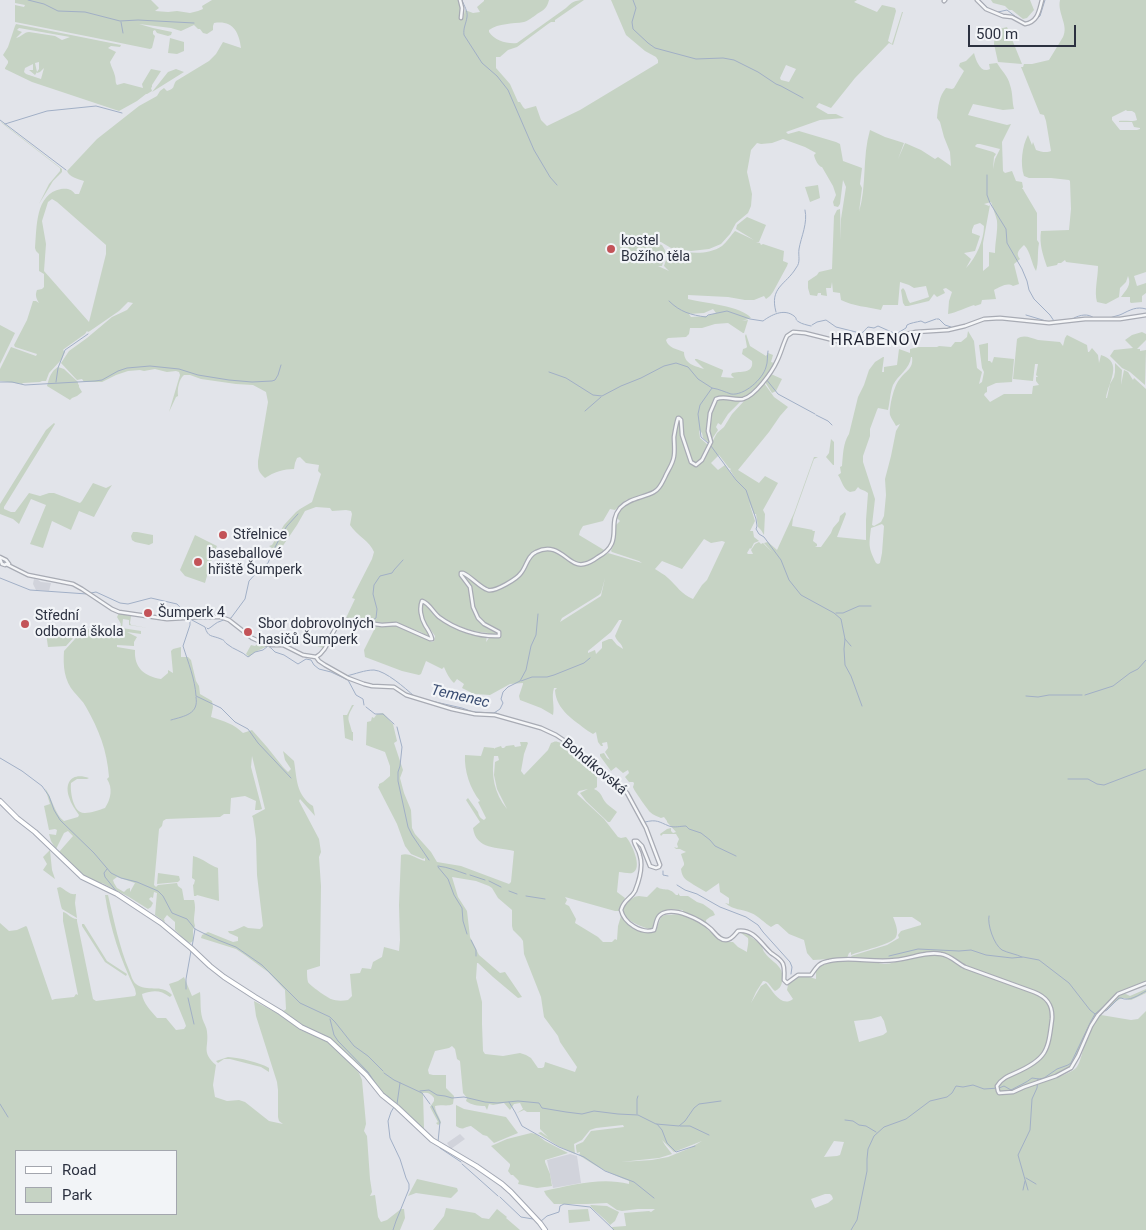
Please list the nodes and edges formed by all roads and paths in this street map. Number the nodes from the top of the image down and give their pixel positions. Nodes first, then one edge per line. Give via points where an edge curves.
1 (460, 0) edge
2 (977, 0) edge
3 (1042, 0) edge
4 (461, 18) dead end
5 (1146, 315) edge
6 (1, 559) edge
7 (316, 657) junction
8 (0, 801) edge
9 (1146, 983) edge
10 (545, 1230) edge

1 - 4 street
2 - 3 street via 986,9 1030,24 1038,14
5 - 7 street via 1048,323 984,319 948,330 845,343 793,332 787,336 764,382 748,396 716,399 710,412 708,431 711,442 696,465 691,462 678,418 674,458 660,487 620,508 615,518 613,543 603,555 579,565 555,550 539,550 530,556 518,576 492,590 461,573 470,587 476,615 499,632 498,636 461,629 438,616 422,601 422,618 431,640 396,624 344,621
6 - 7 street via 25,574 73,584 119,612 167,620 224,618 265,644 283,645 302,655
7 - 9 street, Bohdíkovská via 348,678 364,684 394,687 406,695 452,709 496,715 541,728 568,743 623,789 646,826 660,865 656,868 650,866 642,846 634,841 641,859 640,872 634,891 621,910 623,916 640,930 654,930 660,915 672,912 691,916 724,940 730,940 738,931 745,931 760,940 782,962 787,983 796,976 812,975 816,967 828,961 892,961 926,953 944,954 965,967 1045,997 1052,1008 1047,1049 1032,1065 1002,1080 997,1088 999,1093 1011,1093 1071,1068 1094,1020 1104,1008 1118,994
8 - 10 main road via 82,877 117,894 161,923 224,977 262,1002 301,1027 331,1040 383,1096 439,1145 503,1185

